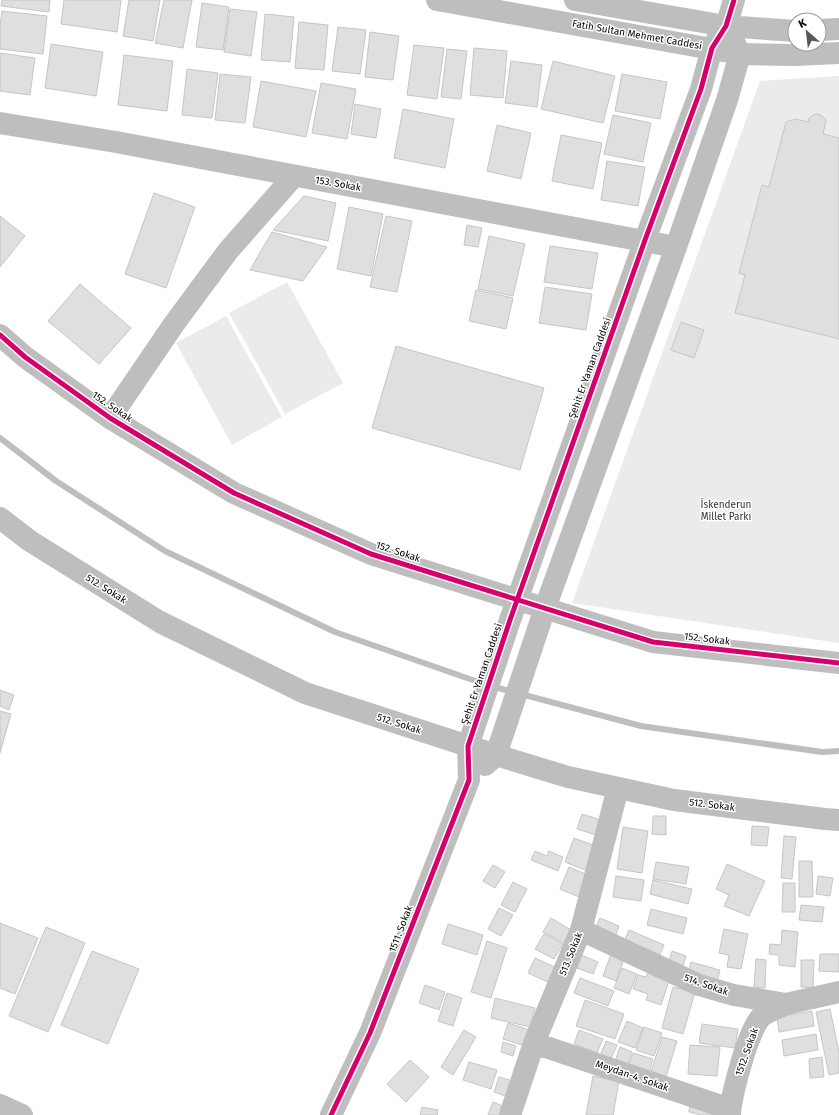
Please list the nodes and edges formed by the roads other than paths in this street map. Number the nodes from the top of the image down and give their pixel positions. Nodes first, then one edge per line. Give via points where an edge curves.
1 (437, 0) edge
2 (575, 0) edge
3 (734, 0) edge
4 (726, 26) junction
5 (839, 29) edge
6 (787, 30) edge
7 (827, 30) edge
8 (712, 48) junction
9 (839, 53) edge
10 (740, 54) junction
11 (0, 123) edge
12 (294, 176) junction
13 (645, 240) junction
14 (676, 246) junction
15 (0, 335) edge
16 (110, 418) junction
17 (0, 518) edge
18 (517, 600) junction
19 (545, 608) junction
20 (839, 663) edge
21 (471, 736) junction
22 (499, 746) junction
23 (470, 780) junction
24 (618, 788) junction
25 (839, 820) edge
26 (581, 930) junction
27 (839, 994) edge
28 (786, 1004) junction
29 (534, 1042) junction
30 (0, 1105) edge
31 (730, 1112) edge
32 (22, 1115) edge
33 (331, 1115) edge
34 (510, 1115) edge

1 - 8 street, Fatih Sultan Mehmet Caddesi
2 - 4 street
3 - 4 street, Şehit Er Yaman Caddesi
4 - 6 street
4 - 8 street, Şehit Er Yaman Caddesi
4 - 10 street
5 - 7 street
8 - 10 street, Fatih Sultan Mehmet Caddesi
8 - 13 street, Şehit Er Yaman Caddesi via 701,88
9 - 10 street, Fatih Sultan Mehmet Caddesi via 795,56
10 - 14 street via 727,100
11 - 12 street, 153. Sokak
12 - 13 street, 153. Sokak
12 - 16 street via 228,251
13 - 14 street, 153. Sokak
13 - 18 street, Şehit Er Yaman Caddesi
14 - 19 street
15 - 16 street, 152. Sokak via 25,357
16 - 18 street, 152. Sokak via 234,493 371,554
17 - 21 street, 512. Sokak via 30,541 160,622 305,693
18 - 19 street, 152. Sokak
18 - 21 street, Şehit Er Yaman Caddesi
19 - 20 street, 152. Sokak via 653,642
19 - 22 street
21 - 22 street, 512. Sokak
21 - 23 street, 1511. Sokak
22 - 23 street, 1511. Sokak
22 - 24 street, 512. Sokak via 568,777
23 - 33 street, 1511. Sokak via 370,1033
24 - 25 street, 512. Sokak via 674,800
24 - 26 street, 513. Sokak
26 - 28 street, 514. Sokak via 699,985 734,995
26 - 29 street, 513. Sokak
27 - 28 street, 514. Sokak
28 - 31 street, 1512. Sokak via 762,1017 752,1033 735,1084
29 - 31 street, Meydan-4. Sokak
29 - 34 street, 513. Sokak
30 - 32 street

